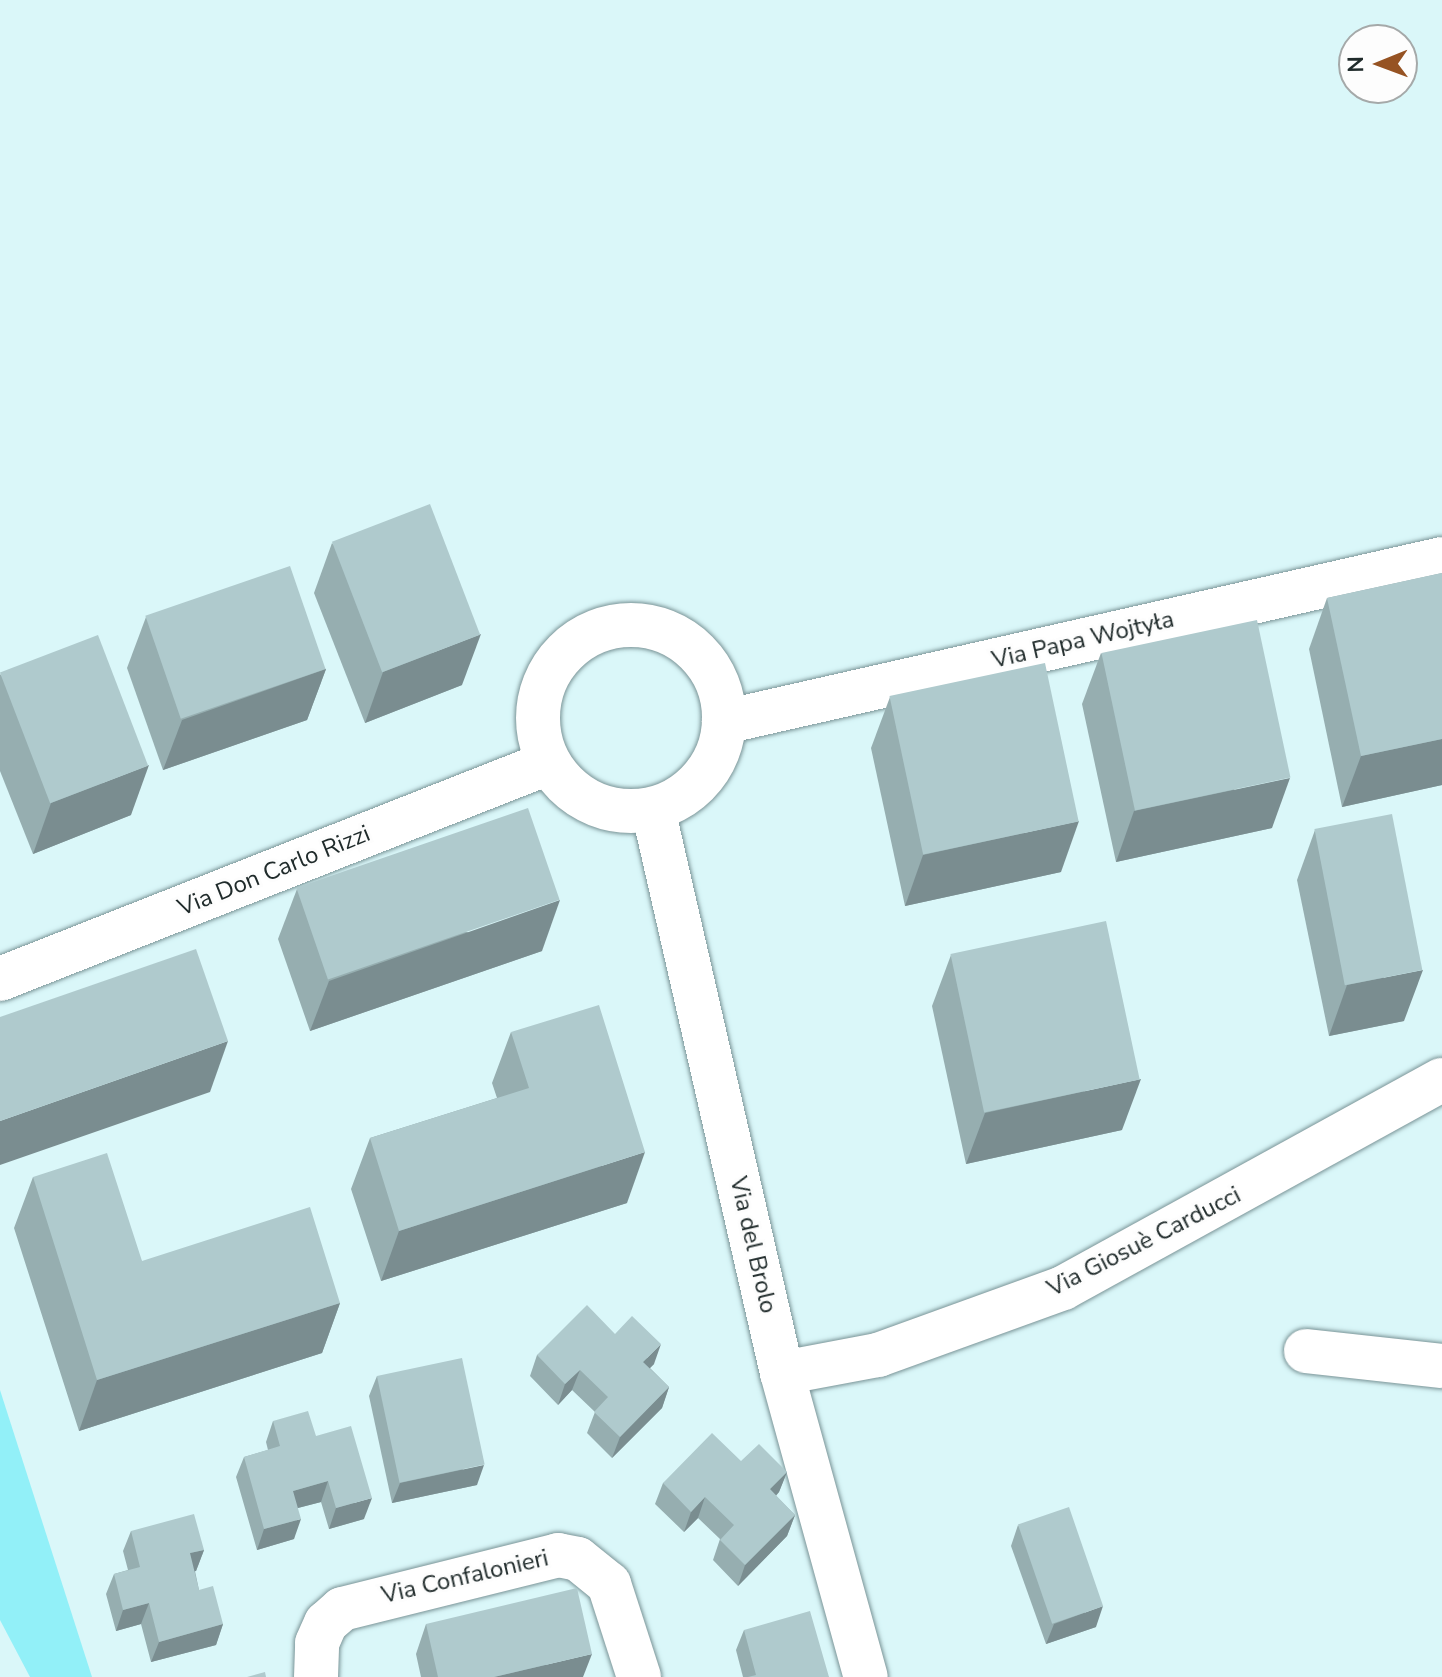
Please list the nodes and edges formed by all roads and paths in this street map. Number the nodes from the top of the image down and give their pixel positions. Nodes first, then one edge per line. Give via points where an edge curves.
1 (1442, 559) edge
2 (724, 722) junction
3 (548, 763) junction
4 (653, 809) junction
5 (0, 979) edge
6 (1442, 1080) edge
7 (1306, 1351) dead end
8 (1442, 1366) edge
9 (782, 1373) junction
10 (316, 1677) edge
11 (639, 1677) edge
12 (866, 1677) edge

1 - 2 street, Via Papa Wojtyła
2 - 3 street via 721,691 707,663 685,640 656,627 625,623 595,631 568,647 549,672 538,702 537,733
2 - 4 street via 718,752 703,778 681,797
3 - 4 street via 567,787 593,804 623,812
3 - 5 street, Via Don Carlo Rizzi
4 - 9 street, Via del Brolo
6 - 9 street, Via Giosuè Carducci via 1063,1288 878,1355
7 - 8 street
9 - 12 street, Via del Brolo
10 - 11 street, Via Confalonieri via 317,1643 326,1623 342,1609 558,1555 578,1559 609,1584

